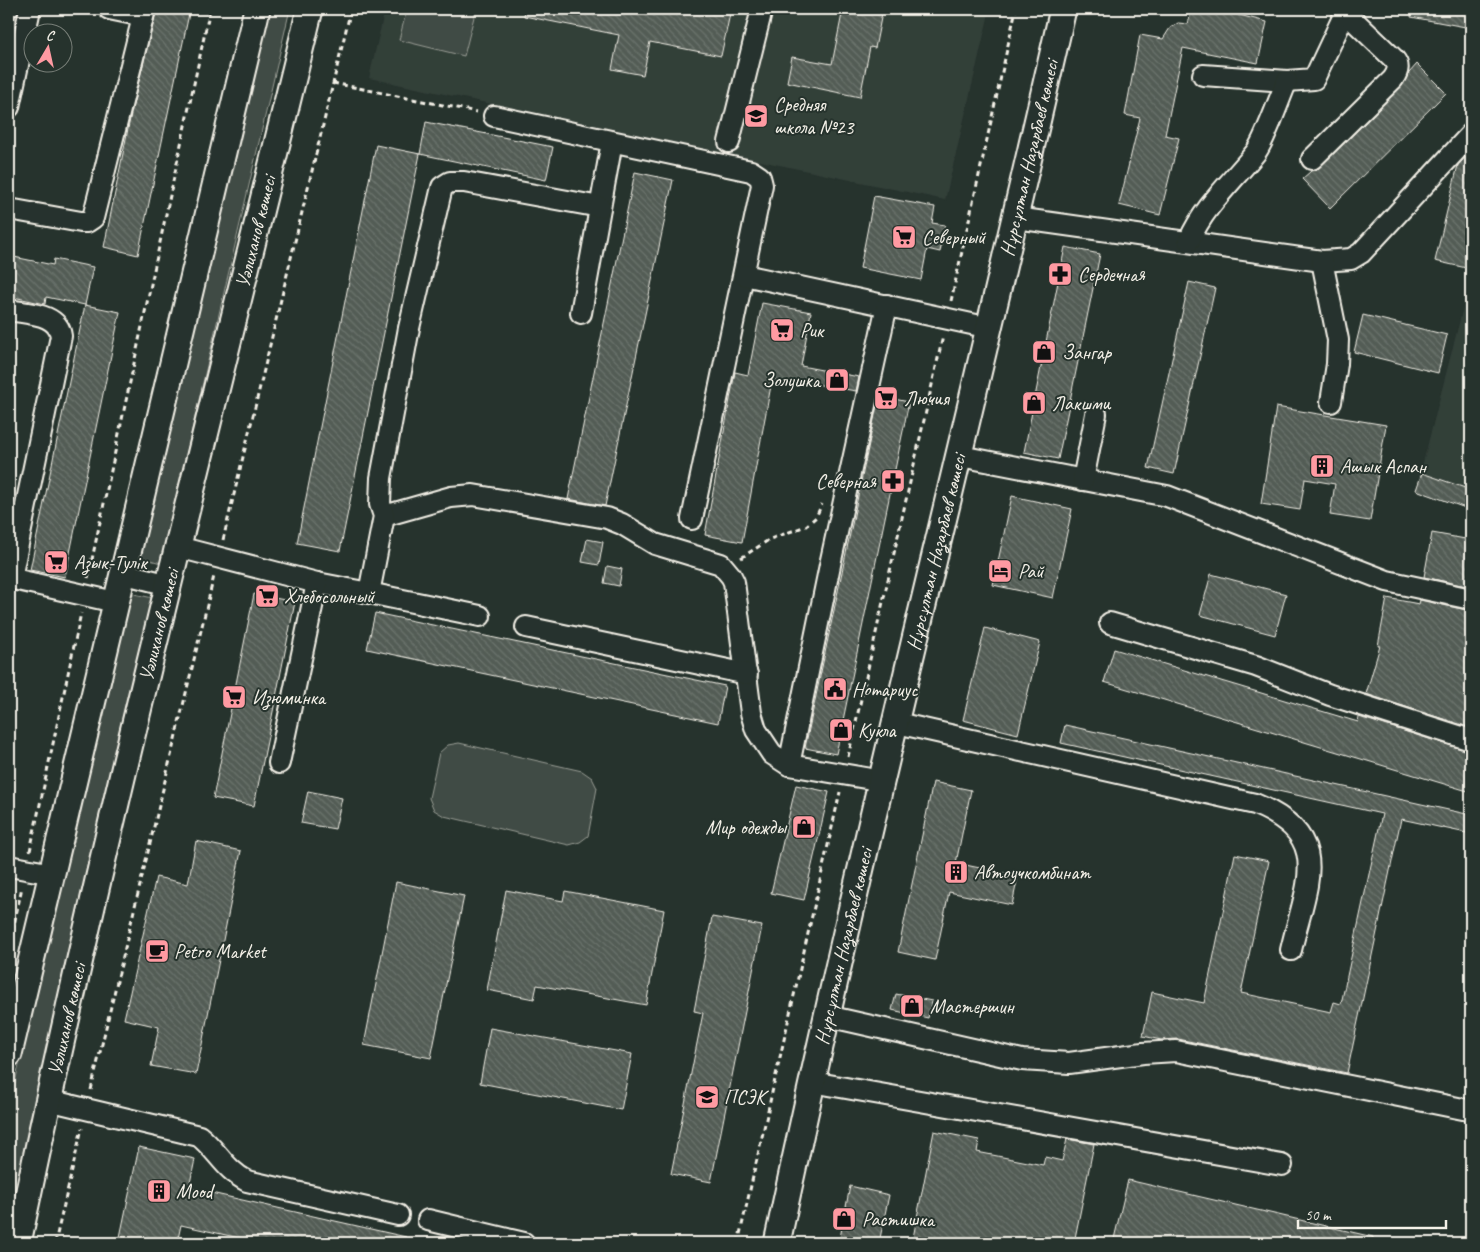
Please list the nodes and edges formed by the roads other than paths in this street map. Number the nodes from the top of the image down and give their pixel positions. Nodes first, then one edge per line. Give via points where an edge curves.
1 (30, 9) edge
2 (109, 9) edge
3 (256, 9) edge
4 (310, 9) edge
5 (762, 9) edge
6 (1063, 9) edge
7 (1346, 11) edge
8 (144, 12) edge
9 (1203, 75) dead end
10 (1287, 81) junction
11 (9, 107) edge
12 (494, 116) road end
13 (1471, 134) edge
14 (612, 142) junction
15 (730, 142) dead end
16 (1312, 159) dead end
17 (600, 207) junction
18 (9, 209) edge
19 (1016, 218) junction
20 (1189, 241) junction
21 (1322, 261) junction
22 (744, 274) junction
23 (887, 305) junction
24 (9, 310) edge
25 (580, 313) dead end
26 (990, 328) junction
27 (1331, 402) dead end
28 (1096, 414) dead end
29 (960, 456) junction
30 (1083, 480) junction
31 (384, 516) junction
32 (692, 519) dead end
33 (178, 548) junction
34 (122, 573) junction
35 (10, 578) edge
36 (317, 583) junction
37 (169, 585) junction
38 (369, 593) junction
39 (1471, 599) edge
40 (115, 602) junction
41 (480, 616) dead end
42 (1110, 623) dead end
43 (526, 627) dead end
44 (747, 674) junction
45 (897, 723) junction
46 (1471, 740) edge
47 (279, 763) dead end
48 (789, 765) junction
49 (883, 781) junction
50 (17, 868) edge
51 (53, 874) junction
52 (1291, 950) dead end
53 (827, 1016) junction
54 (9, 1054) edge
55 (812, 1082) junction
56 (48, 1100) junction
57 (1463, 1109) dead end
58 (1282, 1166) dead end
59 (398, 1215) dead end
60 (428, 1220) dead end
61 (18, 1243) edge
62 (524, 1243) edge
63 (777, 1243) edge

1 - 11 street
2 - 8 street
3 - 34 main road
4 - 33 main road, Уәлиханов көшесі
5 - 15 street
6 - 19 main road, Нұрсұлтан Назарбаев көшесі
7 - 10 street via 1317,76 1309,81
7 - 16 street via 1394,59 1398,65 1397,72
8 - 18 street via 93,218 81,222
9 - 10 street
10 - 20 street via 1257,150 1196,224
12 - 14 street
13 - 21 street via 1361,253 1351,259
14 - 17 street
14 - 22 street via 751,171 760,176 762,185
17 - 25 street
17 - 31 street via 464,182 450,182 442,187 409,328 381,478 380,504
19 - 20 street
19 - 26 main road, Нұрсұлтан Назарбаев көшесі
20 - 21 street
21 - 27 street via 1338,340
22 - 23 street
22 - 32 street
23 - 26 street
23 - 48 street
24 - 35 street via 52,320 59,327 61,336
26 - 29 main road, Нұрсұлтан Назарбаев көшесі
28 - 30 street
29 - 30 street
29 - 45 main road, Нұрсұлтан Назарбаев көшесі
30 - 39 street via 1167,496 1387,581
31 - 38 street
31 - 44 street via 451,497 473,495 607,518 654,544 721,564 734,582
33 - 36 street
33 - 37 main road, Уәлиханов көшесі
34 - 37 street
34 - 40 main road
35 - 40 street
36 - 38 street
36 - 47 street
37 - 56 main road, Уәлиханов көшесі
38 - 41 street
40 - 51 main road
42 - 46 street via 1256,666 1330,695
43 - 44 street
44 - 48 street via 756,730 772,754
45 - 49 main road, Нұрсұлтан Назарбаев көшесі
45 - 52 street via 1255,804 1281,816 1303,838 1310,867
48 - 49 street
49 - 53 main road, Нұрсұлтан Назарбаев көшесі
50 - 51 street
51 - 54 main road
53 - 55 main road, Нұрсұлтан Назарбаев көшесі
53 - 57 street via 1022,1060 1069,1064 1176,1051
55 - 58 street
55 - 63 main road, Нұрсұлтан Назарбаев көшесі
56 - 59 street via 199,1136 209,1143 234,1175 247,1181
56 - 61 main road, Уәлиханов көшесі
60 - 62 street

